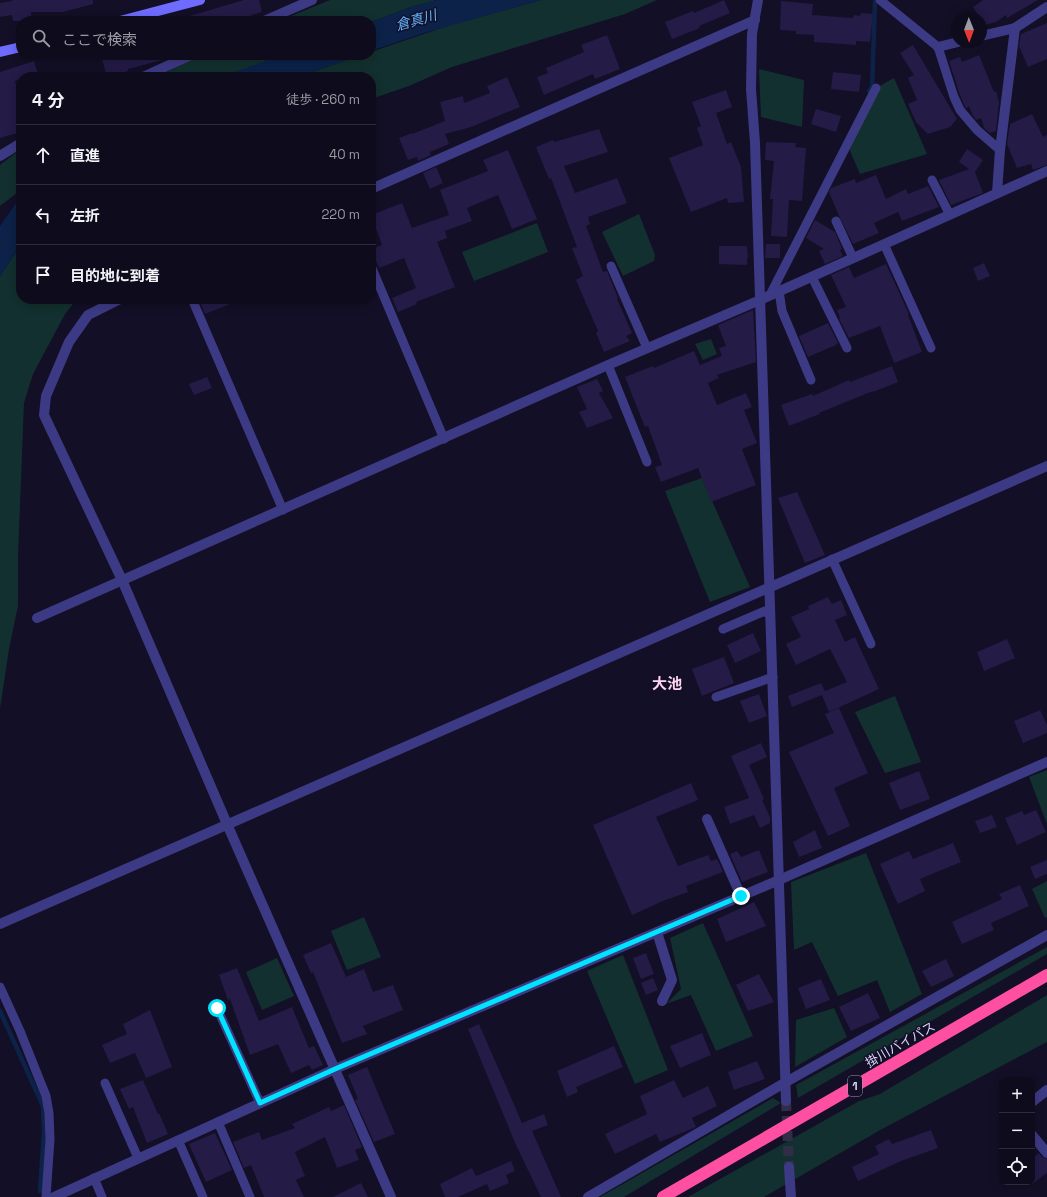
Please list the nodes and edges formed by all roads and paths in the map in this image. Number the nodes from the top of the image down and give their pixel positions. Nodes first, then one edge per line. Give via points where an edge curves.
1 (200, 0) edge
2 (312, 0) edge
3 (758, 0) edge
4 (880, 0) edge
5 (1047, 7) edge
6 (139, 16) edge
7 (275, 16) edge
8 (754, 20) junction
9 (1015, 28) junction
10 (987, 35) edge
11 (951, 44) edge
12 (938, 47) junction
13 (16, 48) edge
14 (0, 52) edge
15 (180, 60) edge
16 (155, 72) edge
17 (876, 88) dead end
18 (16, 146) edge
19 (1000, 150) junction
20 (0, 156) edge
21 (1047, 171) edge
22 (932, 180) dead end
23 (376, 187) edge
24 (998, 193) junction
25 (950, 215) junction
26 (836, 221) dead end
27 (884, 244) junction
28 (853, 258) junction
29 (611, 266) dead end
30 (812, 277) junction
31 (376, 278) edge
32 (775, 293) junction
33 (760, 300) junction
34 (110, 304) edge
35 (194, 304) edge
36 (647, 348) junction
37 (847, 348) dead end
38 (931, 348) dead end
39 (608, 365) junction
40 (810, 380) dead end
41 (444, 438) junction
42 (647, 462) dead end
43 (1047, 466) edge
44 (283, 510) junction
45 (832, 559) junction
46 (122, 580) junction
47 (770, 587) junction
48 (770, 615) junction
49 (37, 618) dead end
50 (723, 629) dead end
51 (871, 644) dead end
52 (773, 677) junction
53 (716, 697) dead end
54 (1047, 762) edge
55 (707, 819) dead end
56 (227, 824) junction
57 (779, 880) junction
58 (741, 896) junction
59 (0, 924) edge
60 (657, 932) junction
61 (1047, 935) edge
62 (1047, 975) edge
63 (0, 987) edge
64 (662, 1001) dead end
65 (217, 1008) dead end
66 (335, 1069) junction
67 (786, 1082) junction
68 (105, 1083) dead end
69 (1047, 1090) edge
70 (1035, 1100) edge
71 (786, 1101) tunnel mouth
72 (260, 1103) junction
73 (218, 1122) junction
74 (1035, 1138) edge
75 (178, 1140) junction
76 (1047, 1153) edge
77 (138, 1158) junction
78 (789, 1167) tunnel mouth
79 (94, 1178) junction
80 (46, 1197) edge
81 (54, 1197) edge
82 (102, 1197) edge
83 (203, 1197) edge
84 (250, 1197) edge
85 (391, 1197) edge
86 (588, 1197) edge
87 (664, 1197) edge
88 (791, 1197) edge

1 - 6 main road
2 - 7 street
3 - 8 street
4 - 12 lane
5 - 9 street
8 - 23 street
8 - 33 street via 751,89
9 - 10 street
9 - 19 street
11 - 12 street
12 - 19 lane via 960,110 977,130
13 - 14 main road
15 - 16 street
17 - 32 lane
18 - 20 street
19 - 24 street
21 - 24 street
22 - 25 lane
24 - 25 street
25 - 27 street
26 - 28 lane
27 - 28 street
27 - 38 lane
28 - 30 street
29 - 36 lane
30 - 32 street
30 - 37 lane
31 - 41 lane
32 - 33 street
32 - 40 lane
33 - 36 street
33 - 47 street
34 - 46 street via 88,315 69,342 46,396 44,415
35 - 44 lane
36 - 39 street
39 - 41 street
39 - 42 lane
41 - 44 street
43 - 45 street
44 - 46 street
45 - 47 street
45 - 51 lane
46 - 49 street
46 - 56 street
47 - 48 street
47 - 56 street
48 - 50 lane via 765,611
48 - 52 street
52 - 53 lane
52 - 57 street
54 - 57 street
55 - 58 street
56 - 59 street
56 - 66 street
57 - 58 street
57 - 67 street
58 - 60 street
60 - 64 street via 672,980
60 - 66 street
61 - 67 street
62 - 87 highway, 掛川バイパス / 1
63 - 80 lane via 46,1096 50,1139
65 - 72 lane
66 - 72 street
66 - 85 street
67 - 71 street
67 - 86 street
68 - 77 lane
69 - 70 street
72 - 73 street
73 - 75 street
73 - 84 lane
74 - 76 street
75 - 77 street
75 - 83 lane
77 - 79 street
78 - 88 street
79 - 81 street
79 - 82 lane

